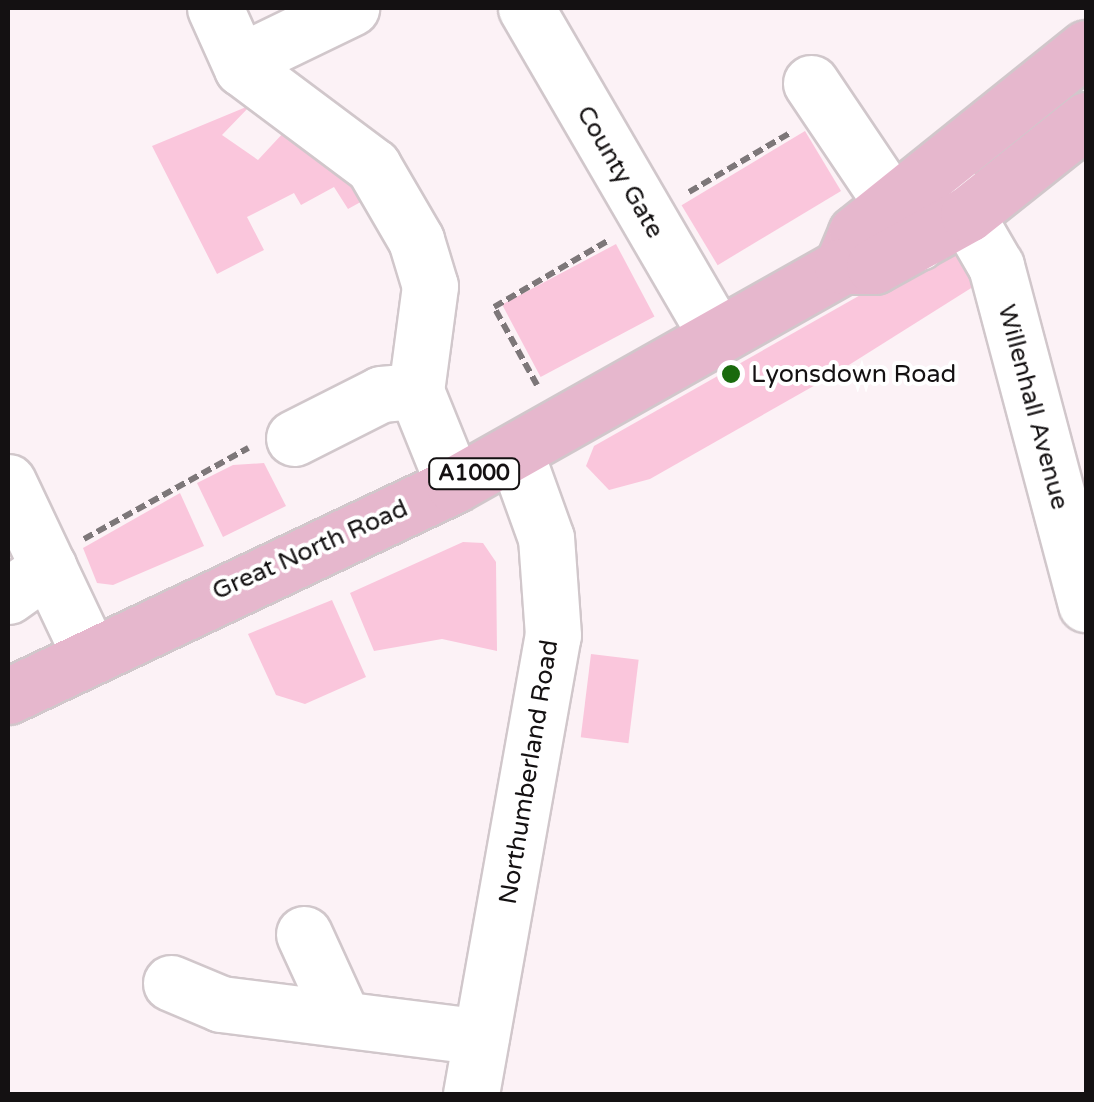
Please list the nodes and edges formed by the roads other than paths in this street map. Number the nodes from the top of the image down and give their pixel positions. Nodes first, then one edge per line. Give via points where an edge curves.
1 (215, 8) edge
2 (352, 8) edge
3 (526, 8) edge
4 (264, 50) dead end
5 (1078, 74) edge
6 (809, 103) road end
7 (1086, 120) edge
8 (940, 170) junction
9 (968, 214) junction
10 (905, 223) junction
11 (716, 334) junction
12 (416, 391) junction
13 (280, 438) road end
14 (515, 452) junction
15 (8, 482) edge
16 (454, 485) junction
17 (34, 575) edge
18 (1086, 604) edge
19 (90, 653) junction
20 (8, 696) edge
21 (304, 934) dead end
22 (171, 983) dead end
23 (340, 1015) junction
24 (481, 1037) junction
25 (471, 1094) edge

1 - 12 street via 242,68 373,166 416,240 430,286
2 - 4 street
3 - 11 street, County Gate
5 - 8 main road, Great North Road / A1000
6 - 10 street
7 - 9 main road, Great North Road / A1000
8 - 9 street, Willenhall Avenue
8 - 10 main road, Great North Road / A1000
9 - 10 main road, Great North Road / A1000
9 - 18 street, Willenhall Avenue via 996,266
10 - 11 main road, Great North Road / A1000 via 874,266 842,266
11 - 14 main road, Great North Road / A1000
12 - 13 street via 381,394
12 - 16 street
14 - 16 main road, Great North Road / A1000
14 - 24 street, Northumberland Road via 546,538 553,634
15 - 17 street
16 - 19 main road, Great North Road / A1000
17 - 19 street
19 - 20 main road, A1000
21 - 23 street
22 - 23 street via 220,1004
23 - 24 street
24 - 25 street, Northumberland Road

